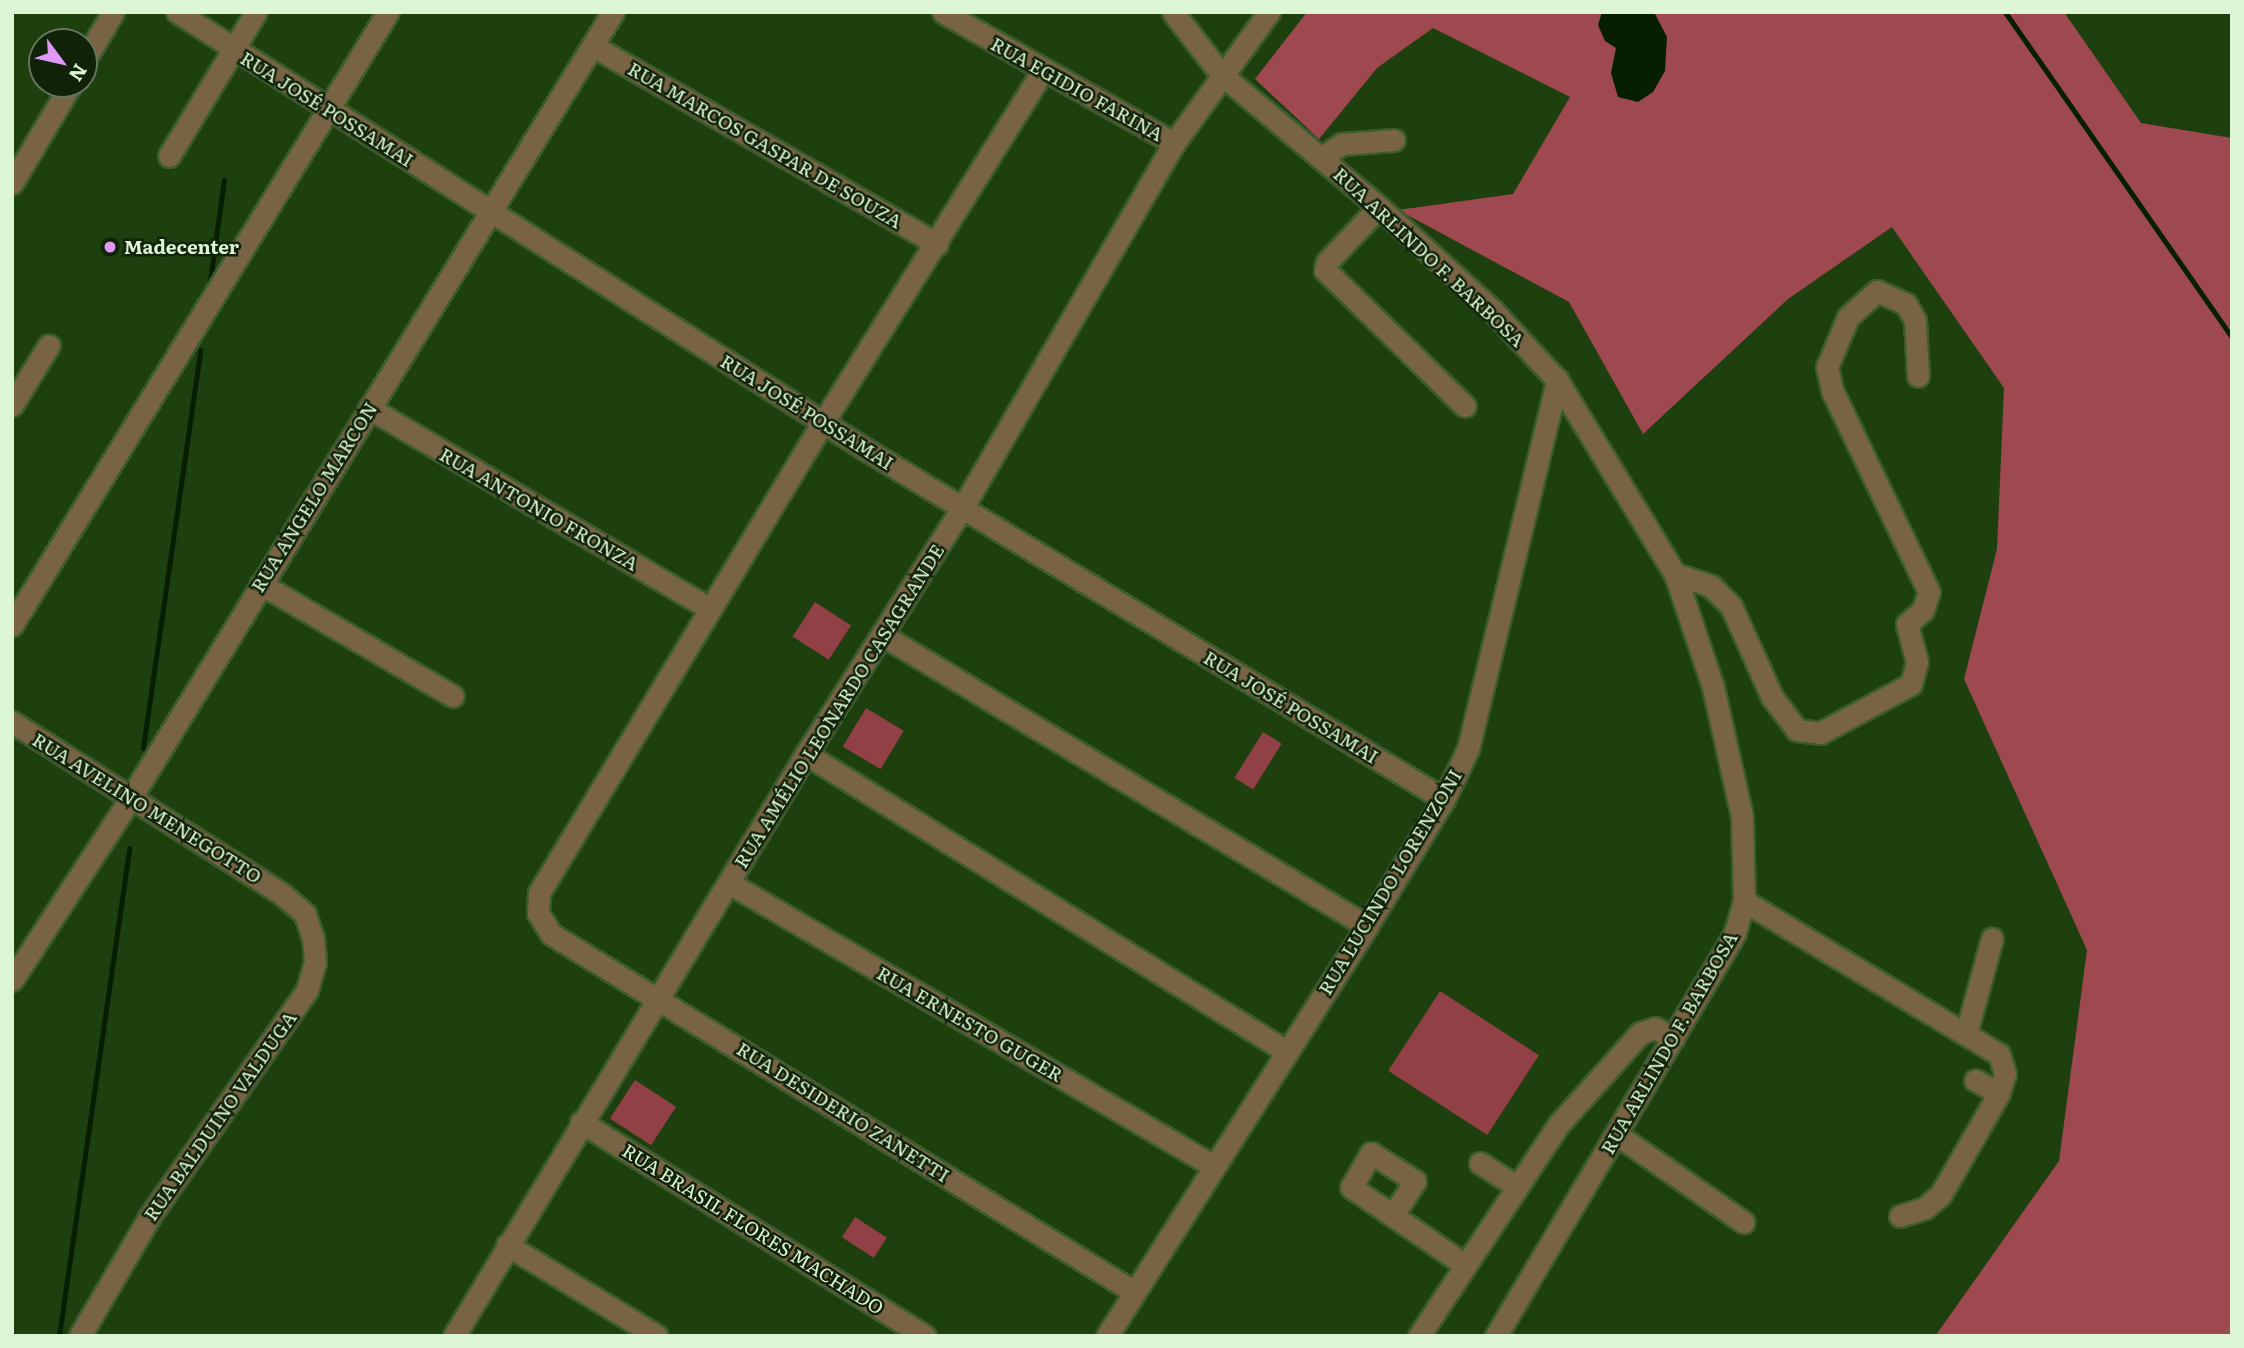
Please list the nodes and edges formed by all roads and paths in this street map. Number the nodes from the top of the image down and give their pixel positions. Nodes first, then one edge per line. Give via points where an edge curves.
1 (113, 12) edge
2 (177, 12) edge
3 (256, 12) edge
4 (387, 12) edge
5 (613, 12) edge
6 (943, 12) edge
7 (1173, 12) edge
8 (1269, 12) edge
9 (98, 37) edge
10 (593, 46) junction
11 (233, 49) junction
12 (1042, 72) junction
13 (1221, 74) junction
14 (63, 98) edge
15 (328, 108) junction
16 (1394, 140) dead end
17 (1174, 143) junction
18 (169, 156) dead end
19 (1321, 158) junction
20 (12, 184) edge
21 (1379, 207) junction
22 (492, 214) junction
23 (937, 244) junction
24 (49, 345) dead end
25 (1917, 376) dead end
26 (1558, 380) junction
27 (12, 405) edge
28 (1465, 406) dead end
29 (369, 408) junction
30 (823, 422) junction
31 (963, 507) junction
32 (1675, 574) junction
33 (261, 584) junction
34 (710, 609) junction
35 (12, 625) edge
36 (882, 635) junction
37 (453, 696) dead end
38 (12, 722) edge
39 (806, 754) junction
40 (132, 796) junction
41 (1444, 799) junction
42 (729, 883) junction
43 (282, 894) joint
44 (1744, 901) junction
45 (1367, 926) junction
46 (1992, 938) dead end
47 (12, 981) edge
48 (657, 997) junction
49 (1966, 1034) junction
50 (1674, 1038) junction
51 (1286, 1051) junction
52 (1975, 1080) dead end
53 (2000, 1093) junction
54 (581, 1122) junction
55 (1616, 1134) junction
56 (1480, 1163) dead end
57 (1212, 1165) junction
58 (1516, 1186) junction
59 (1394, 1215) dead end
60 (1900, 1216) dead end
61 (1743, 1222) dead end
62 (506, 1245) junction
63 (1464, 1264) junction
64 (1133, 1291) junction
65 (79, 1336) edge
66 (454, 1336) edge
67 (657, 1336) edge
68 (925, 1336) edge
69 (1107, 1336) edge
70 (1419, 1336) edge
71 (1496, 1336) edge

1 - 9 street
2 - 11 street, RUA JOSÉ POSSAMAI
3 - 11 street
4 - 15 street
5 - 10 street, RUA ANGELO MARCON
6 - 12 street, RUA EGIDIO FARINA
7 - 13 street, RUA ARLINDO F. BARBOSA
8 - 13 street, RUA AMÉLIO LEONARDO CASAGRANDE
10 - 22 street, RUA ANGELO MARCON
10 - 23 street, RUA MARCOS GASPAR DE SOUZA
11 - 15 street, RUA JOSÉ POSSAMAI
11 - 18 street
12 - 17 street, RUA EGIDIO FARINA
12 - 23 street
13 - 17 street, RUA AMÉLIO LEONARDO CASAGRANDE
13 - 19 street, RUA ARLINDO F. BARBOSA
14 - 20 street
15 - 22 street, RUA JOSÉ POSSAMAI
15 - 35 street
16 - 19 street via 1342,144
17 - 31 street, RUA AMÉLIO LEONARDO CASAGRANDE
19 - 21 street, RUA ARLINDO F. BARBOSA
21 - 26 street, RUA ARLINDO F. BARBOSA via 1492,310
21 - 28 street via 1327,262 1325,270
22 - 29 street, RUA ANGELO MARCON
22 - 30 street, RUA JOSÉ POSSAMAI
23 - 30 street
24 - 27 street
25 - 32 street via 1915,320 1906,304 1877,291 1847,317 1826,367 1832,390 1929,592 1923,610 1907,624 1917,663 1911,684 1820,733 1797,730 1773,697 1731,606 1711,586
26 - 32 street, RUA ARLINDO F. BARBOSA
26 - 41 street, RUA LUCINDO LORENZONI via 1482,707
29 - 33 street, RUA ANGELO MARCON
29 - 34 street, RUA ANTONIO FRONZA
30 - 31 street, RUA JOSÉ POSSAMAI
30 - 34 street
31 - 36 street, RUA AMÉLIO LEONARDO CASAGRANDE
31 - 41 street, RUA JOSÉ POSSAMAI
32 - 44 street, RUA ARLINDO F. BARBOSA via 1713,687 1742,817
33 - 37 street
33 - 40 street, RUA ANGELO MARCON
34 - 48 street, RUA DESIDERIO ZANETTI via 539,893 538,913 551,934
36 - 39 street, RUA AMÉLIO LEONARDO CASAGRANDE
36 - 45 street
38 - 40 street, RUA AVELINO MENEGOTTO
39 - 42 street, RUA AMÉLIO LEONARDO CASAGRANDE
39 - 51 street
40 - 43 street, RUA AVELINO MENEGOTTO
40 - 47 street, RUA ANGELO MARCON
41 - 45 street, RUA LUCINDO LORENZONI
42 - 48 street, RUA AMÉLIO LEONARDO CASAGRANDE
42 - 57 street, RUA ERNESTO GUGER
43 - 65 street, RUA BALDUINO VALDUGA via 305,914 313,939 315,961 307,990 150,1216
44 - 49 street
44 - 50 street, RUA ARLINDO F. BARBOSA via 1735,933
45 - 51 street, RUA LUCINDO LORENZONI
46 - 49 street
48 - 54 street, RUA AMÉLIO LEONARDO CASAGRANDE
48 - 64 street, RUA DESIDERIO ZANETTI
49 - 53 street via 1999,1054 2005,1064
50 - 55 street, RUA ARLINDO F. BARBOSA
50 - 58 street via 1655,1028 1640,1033 1559,1124
51 - 57 street, RUA LUCINDO LORENZONI
52 - 53 street
53 - 60 street via 1941,1194 1925,1208
54 - 62 street, RUA AMÉLIO LEONARDO CASAGRANDE
54 - 68 street, RUA BRASIL FLORES MACHADO
55 - 61 street
55 - 71 street, RUA ARLINDO F. BARBOSA
56 - 58 street
57 - 64 street, RUA LUCINDO LORENZONI
58 - 63 street
59 - 63 street
62 - 66 street, RUA AMÉLIO LEONARDO CASAGRANDE
62 - 67 street
63 - 70 street
64 - 69 street, RUA LUCINDO LORENZONI

